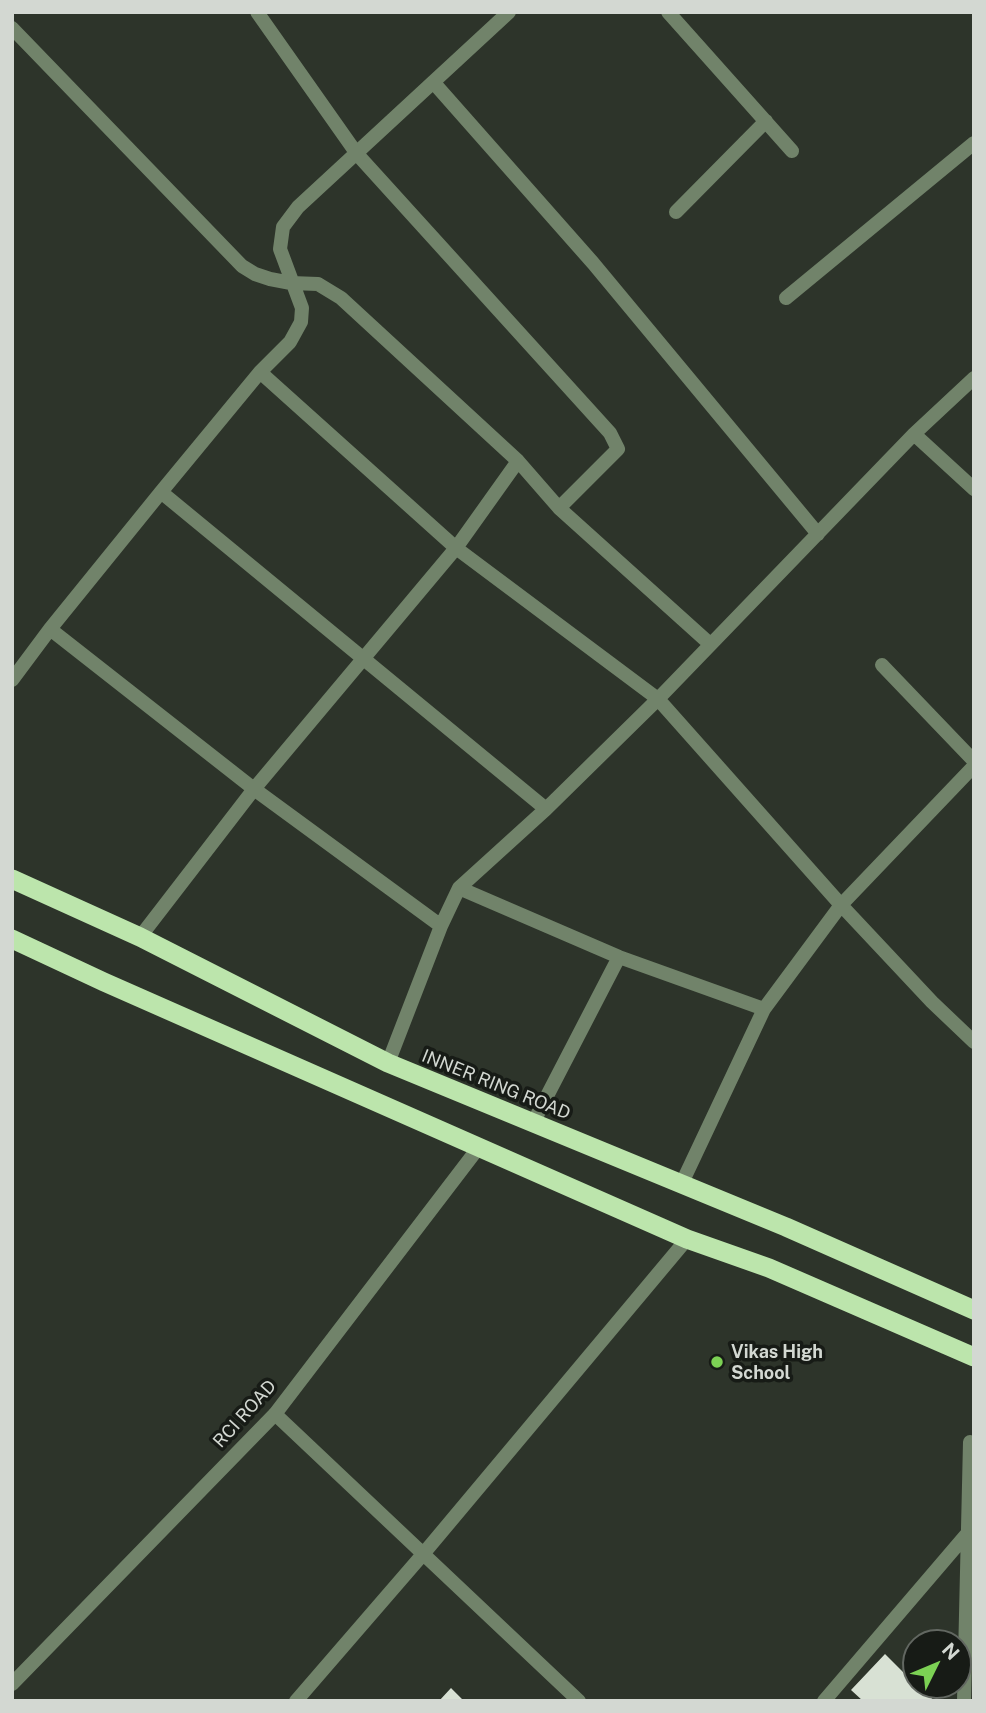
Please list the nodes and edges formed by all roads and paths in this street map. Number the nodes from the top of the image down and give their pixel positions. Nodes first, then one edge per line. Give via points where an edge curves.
1 (257, 12) edge
2 (509, 12) edge
3 (668, 12) edge
4 (12, 28) edge
5 (434, 83) junction
6 (766, 121) junction
7 (974, 143) edge
8 (792, 151) dead end
9 (357, 154) junction
10 (676, 212) dead end
11 (291, 283) junction
12 (786, 298) dead end
13 (260, 372) junction
14 (974, 378) edge
15 (914, 434) junction
16 (518, 461) junction
17 (974, 489) edge
18 (162, 492) junction
19 (559, 508) junction
20 (818, 534) junction
21 (456, 548) junction
22 (50, 629) junction
23 (710, 644) junction
24 (363, 658) junction
25 (883, 665) dead end
26 (12, 680) edge
27 (658, 699) junction
28 (972, 769) edge
29 (254, 789) junction
30 (546, 809) junction
31 (12, 879) edge
32 (459, 888) junction
33 (841, 905) junction
34 (441, 926) junction
35 (140, 937) junction
36 (12, 939) edge
37 (619, 957) junction
38 (764, 1009) junction
39 (974, 1042) edge
40 (388, 1063) junction
41 (533, 1123) junction
42 (479, 1147) junction
43 (681, 1185) junction
44 (687, 1239) junction
45 (974, 1310) edge
46 (974, 1357) edge
47 (275, 1414) junction
48 (970, 1442) dead end
49 (966, 1535) junction
50 (424, 1553) junction
51 (12, 1684) edge
52 (296, 1701) edge
53 (579, 1701) edge
54 (824, 1701) edge
55 (964, 1701) edge

1 - 9 street
2 - 5 street
3 - 6 street
4 - 11 street via 242,266
5 - 9 street
5 - 20 street via 593,263
6 - 8 street
6 - 10 street
7 - 12 street
9 - 11 street via 298,207 283,228 280,249
9 - 19 street via 610,433 618,449
11 - 13 street via 302,308 301,322
11 - 16 street via 318,284 341,298
13 - 18 street
13 - 21 street
14 - 15 street
15 - 17 street
15 - 20 street
16 - 19 street
16 - 21 street
18 - 22 street
18 - 24 street
19 - 23 street
20 - 23 street
21 - 24 street
21 - 27 street
22 - 26 street
22 - 29 street
23 - 27 street
24 - 29 street
24 - 30 street
25 - 28 street
27 - 30 street
27 - 33 street
28 - 33 street
29 - 34 street
29 - 35 street
30 - 32 street
31 - 35 highway, INNER RING ROAD
32 - 34 street
32 - 37 street
33 - 38 street
33 - 39 street
34 - 40 street
35 - 40 highway, INNER RING ROAD
36 - 42 highway
37 - 38 street
37 - 41 street
38 - 43 street
40 - 41 highway, INNER RING ROAD
41 - 43 highway, INNER RING ROAD
42 - 44 highway
42 - 47 street, RCI ROAD
43 - 45 highway, INNER RING ROAD
44 - 46 highway via 769,1268
44 - 50 street
47 - 50 street
47 - 51 street, RCI ROAD
48 - 49 street
49 - 54 street
49 - 55 street
50 - 52 street
50 - 53 street

